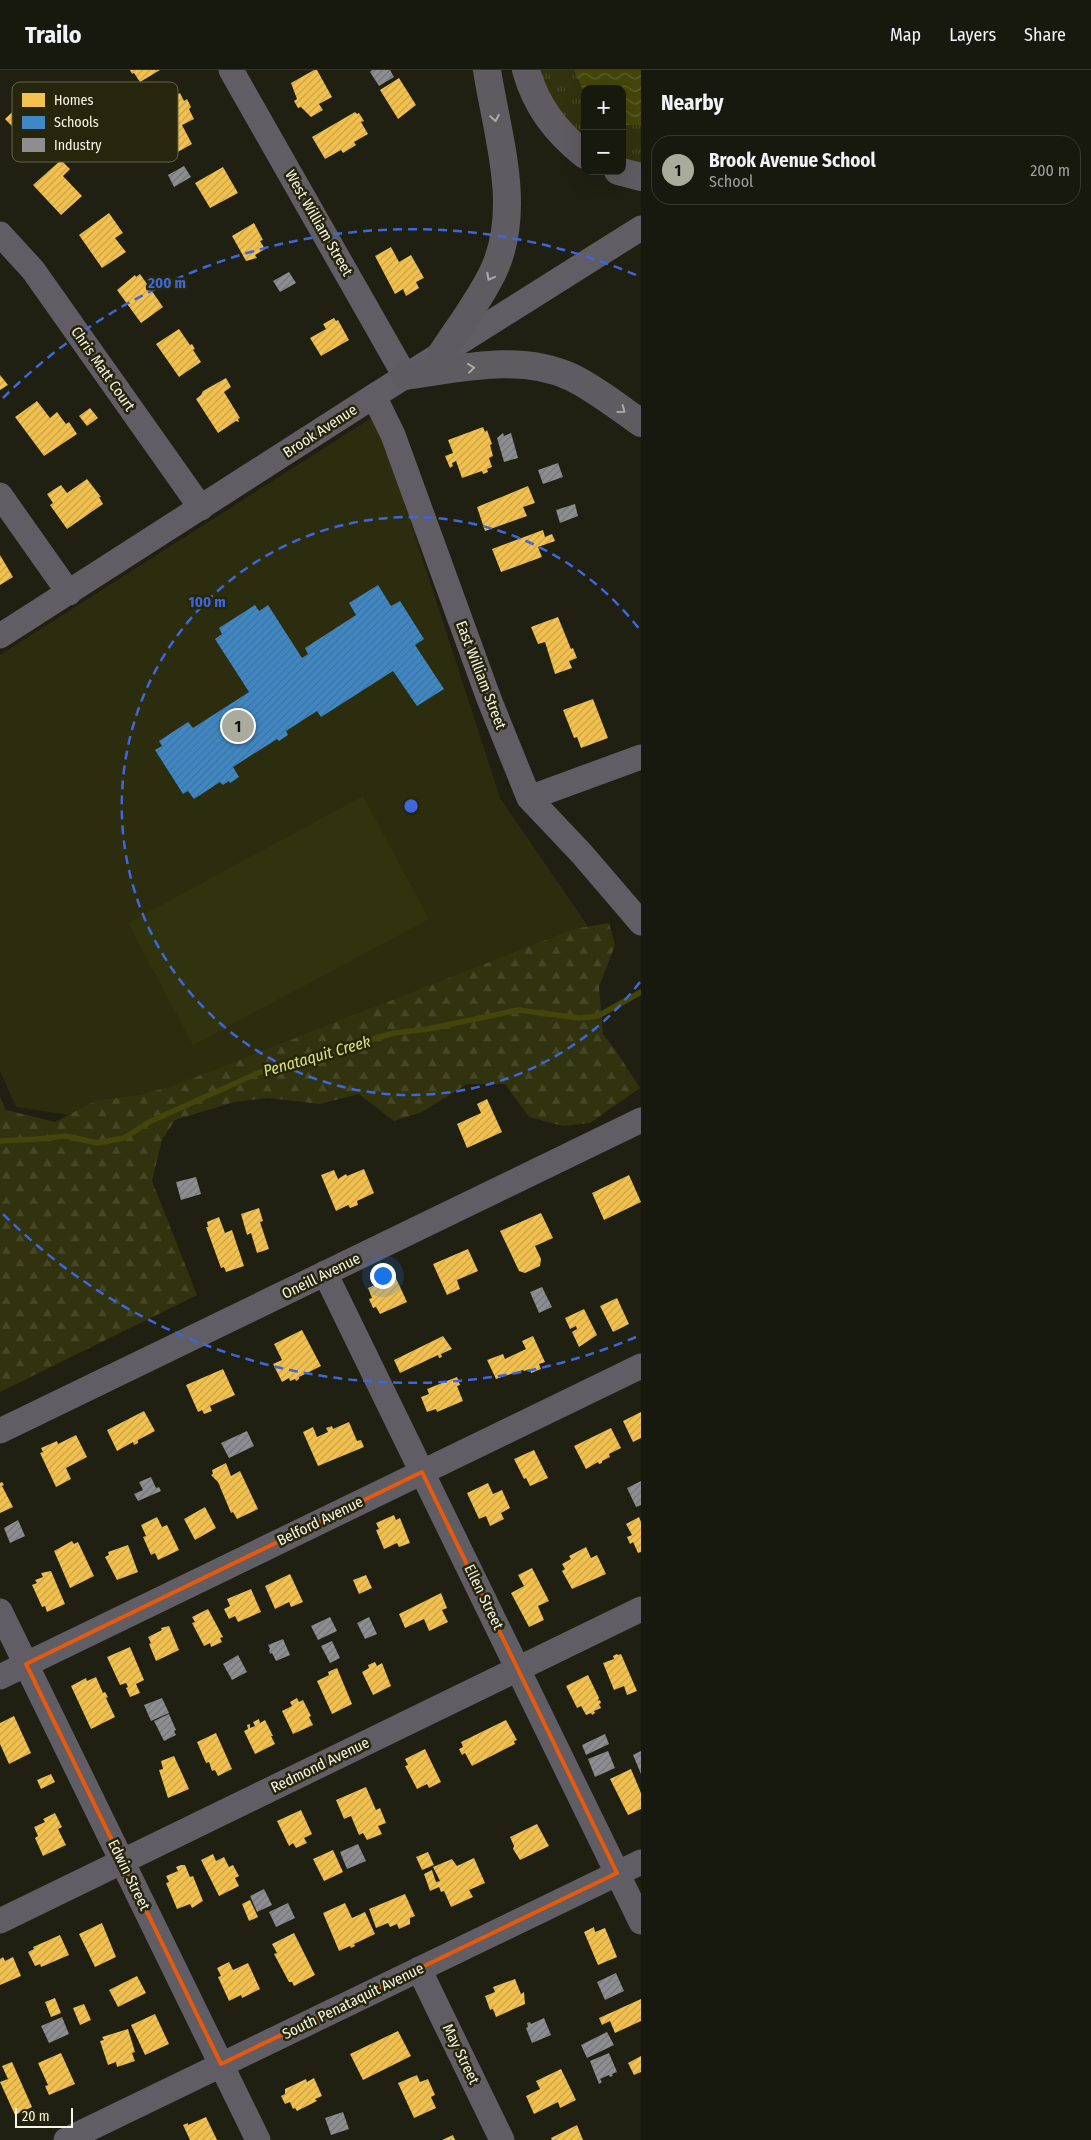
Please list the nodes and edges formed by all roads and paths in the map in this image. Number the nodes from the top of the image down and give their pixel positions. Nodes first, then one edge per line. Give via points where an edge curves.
1 (231, 70) edge
2 (487, 70) edge
3 (526, 70) edge
4 (581, 152) edge
5 (626, 173) edge
6 (641, 177) edge
7 (641, 228) edge
8 (0, 234) edge
9 (442, 353) junction
10 (406, 376) junction
11 (374, 396) junction
12 (641, 424) edge
13 (0, 495) edge
14 (201, 508) junction
15 (69, 593) junction
16 (0, 636) edge
17 (641, 757) edge
18 (530, 798) junction
19 (641, 923) edge
20 (641, 1120) edge
21 (325, 1273) junction
22 (641, 1366) edge
23 (0, 1431) edge
24 (422, 1472) junction
25 (641, 1609) edge
26 (0, 1611) edge
27 (26, 1664) junction
28 (519, 1669) junction
29 (0, 1677) edge
30 (122, 1861) junction
31 (641, 1862) edge
32 (617, 1873) junction
33 (0, 1921) edge
34 (641, 1922) edge
35 (419, 1969) junction
36 (221, 2064) junction
37 (66, 2140) edge
38 (258, 2140) edge
39 (502, 2140) edge

1 - 10 street, West William Street
2 -> 9 main road via 505,173 506,225 494,271
3 - 4 main road via 547,117 564,138
5 - 6 main road
7 - 9 street, Brook Avenue
8 - 14 street, Chris Matt Court via 33,270
9 - 10 street, Brook Avenue
10 - 11 street, Brook Avenue
10 -> 12 main road via 481,366 541,368 586,385
11 - 14 street, Brook Avenue
11 - 18 street, East William Street via 393,435 488,699
13 - 15 street
14 - 15 street, Brook Avenue
15 - 16 street, Brook Avenue
17 - 18 street
18 - 19 street, East William Street
20 - 21 street, Oneill Avenue
21 - 23 street, Oneill Avenue
21 - 24 street, Ellen Street
22 - 24 street, Belford Avenue
24 - 27 street, Belford Avenue
24 - 28 street, Ellen Street
25 - 28 street, Redmond Avenue
26 - 27 street, Edwin Street
27 - 29 street, Belford Avenue
27 - 30 street, Edwin Street
28 - 30 street, Redmond Avenue
28 - 32 street, Ellen Street
30 - 33 street, Redmond Avenue
30 - 36 street, Edwin Street
31 - 32 street, South Penataquit Avenue
32 - 34 street, Ellen Street
32 - 35 street, South Penataquit Avenue
35 - 36 street, South Penataquit Avenue
35 - 39 street, May Street
36 - 37 street, South Penataquit Avenue
36 - 38 street, Edwin Street

